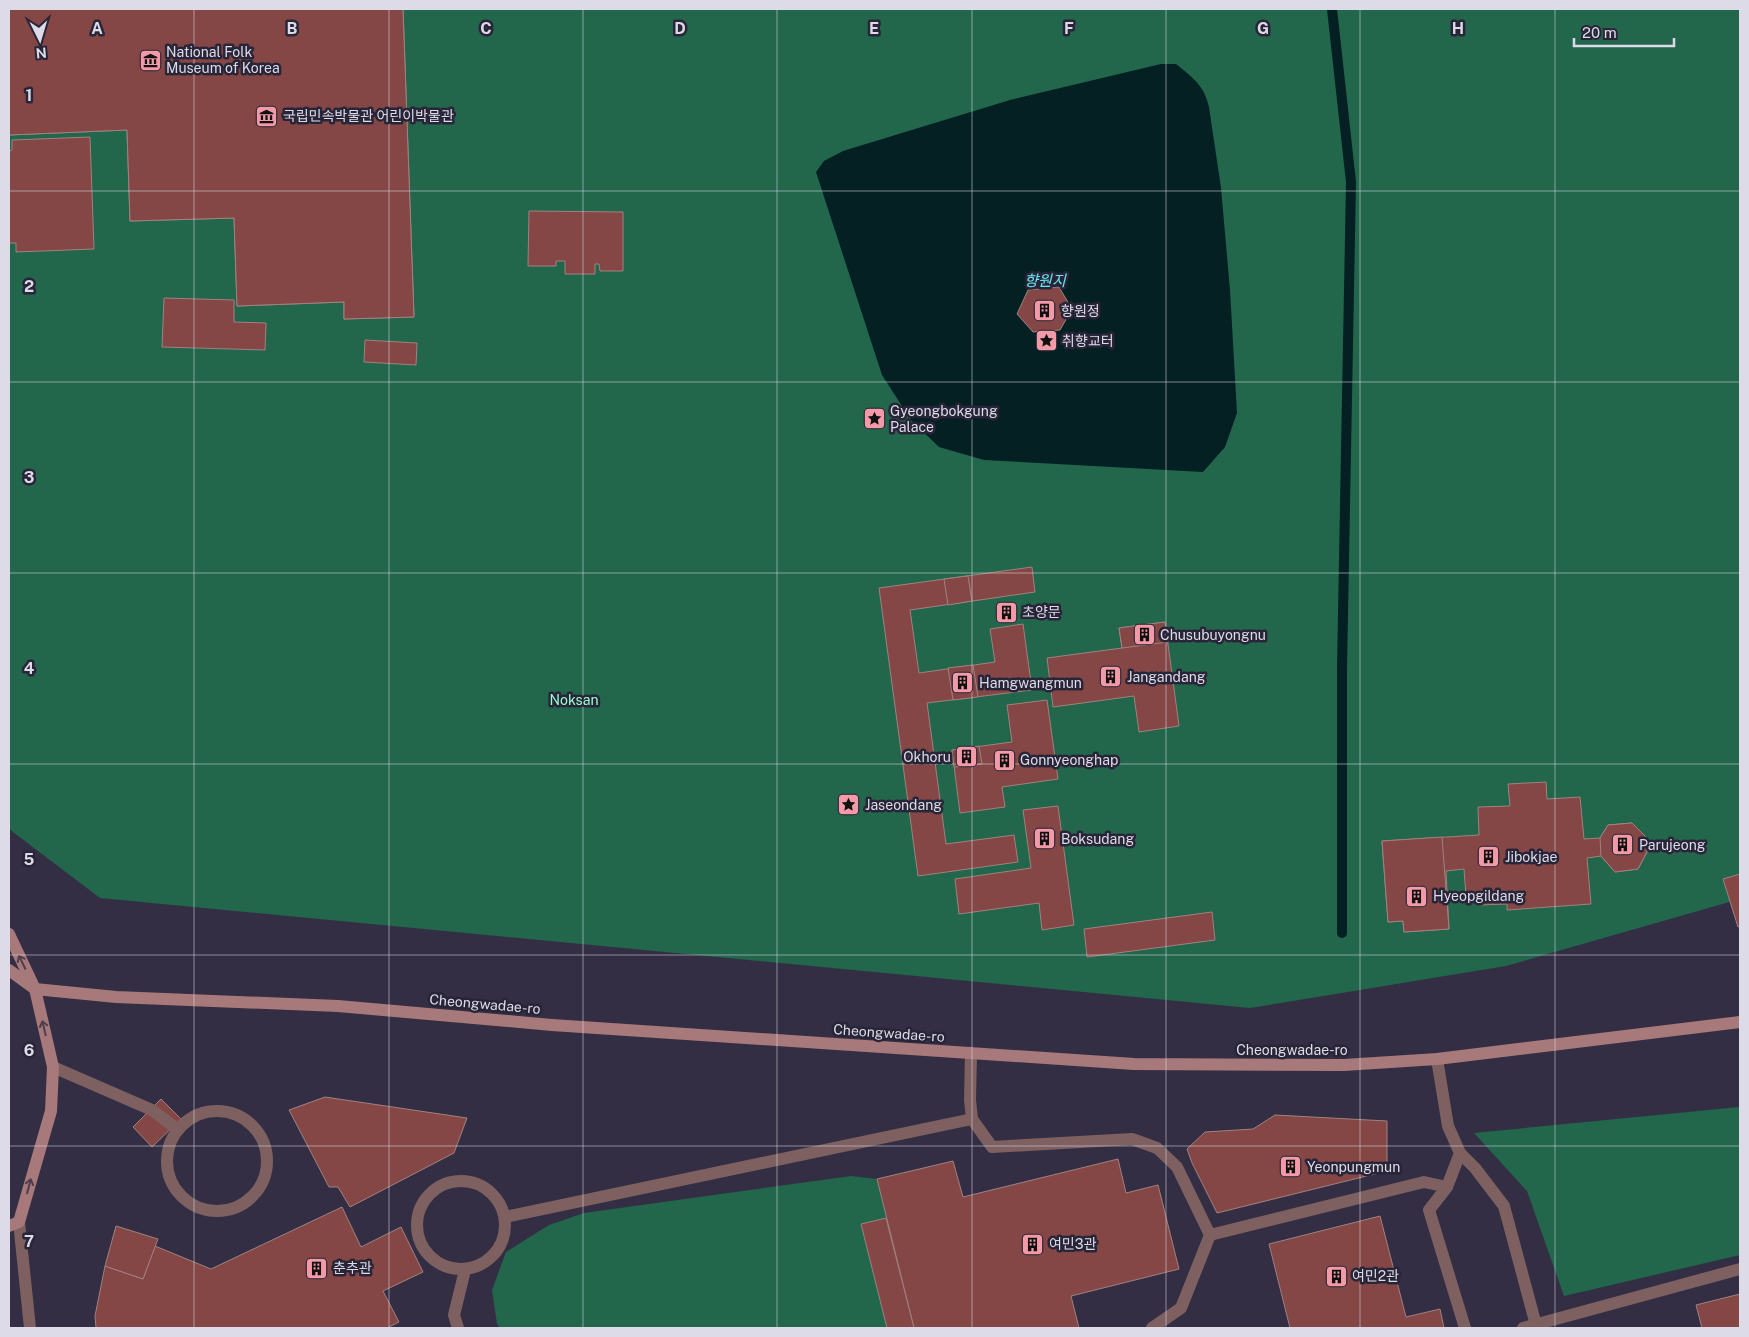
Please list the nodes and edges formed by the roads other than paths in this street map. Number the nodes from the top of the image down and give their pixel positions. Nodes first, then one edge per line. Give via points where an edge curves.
1 (9, 934) edge
2 (9, 970) edge
3 (35, 989) junction
4 (1740, 1022) edge
5 (970, 1053) junction
6 (1437, 1059) junction
7 (53, 1067) junction
8 (972, 1119) junction
9 (178, 1130) junction
10 (1460, 1153) junction
11 (1447, 1187) junction
12 (505, 1217) junction
13 (14, 1224) edge
14 (1210, 1235) junction
15 (1740, 1269) edge
16 (465, 1270) junction
17 (1536, 1325) junction
18 (30, 1328) edge
19 (458, 1328) edge
20 (1152, 1328) edge
21 (1465, 1328) edge
22 (1523, 1328) edge

3 -> 1 street
2 - 3 street, Cheongwadae-ro
3 - 5 street, Cheongwadae-ro via 116,998 338,1006 552,1025
7 -> 3 street
4 - 6 street, Cheongwadae-ro
5 - 6 street, Cheongwadae-ro via 1143,1064 1344,1065
5 - 8 street
6 - 10 street via 1448,1126
7 - 9 street via 152,1110
13 -> 7 street via 52,1111
8 - 12 street
8 - 14 street via 992,1147 1132,1139 1157,1148 1177,1167
9 - 9 street via 170,1144 167,1160 169,1177 189,1202 204,1210 236,1208 261,1187 267,1171 265,1146 252,1125 239,1115 206,1112 190,1119
10 - 11 street
10 - 17 street via 1504,1206
11 - 14 street via 1424,1182
11 - 21 street via 1429,1210
12 - 16 street via 503,1242 488,1261
12 - 16 street via 496,1197 477,1184 455,1181 434,1190 421,1207 417,1228 424,1250 441,1265
13 - 18 street
14 - 20 street via 1181,1308
15 - 17 street
16 - 19 street via 454,1315
17 - 22 street

